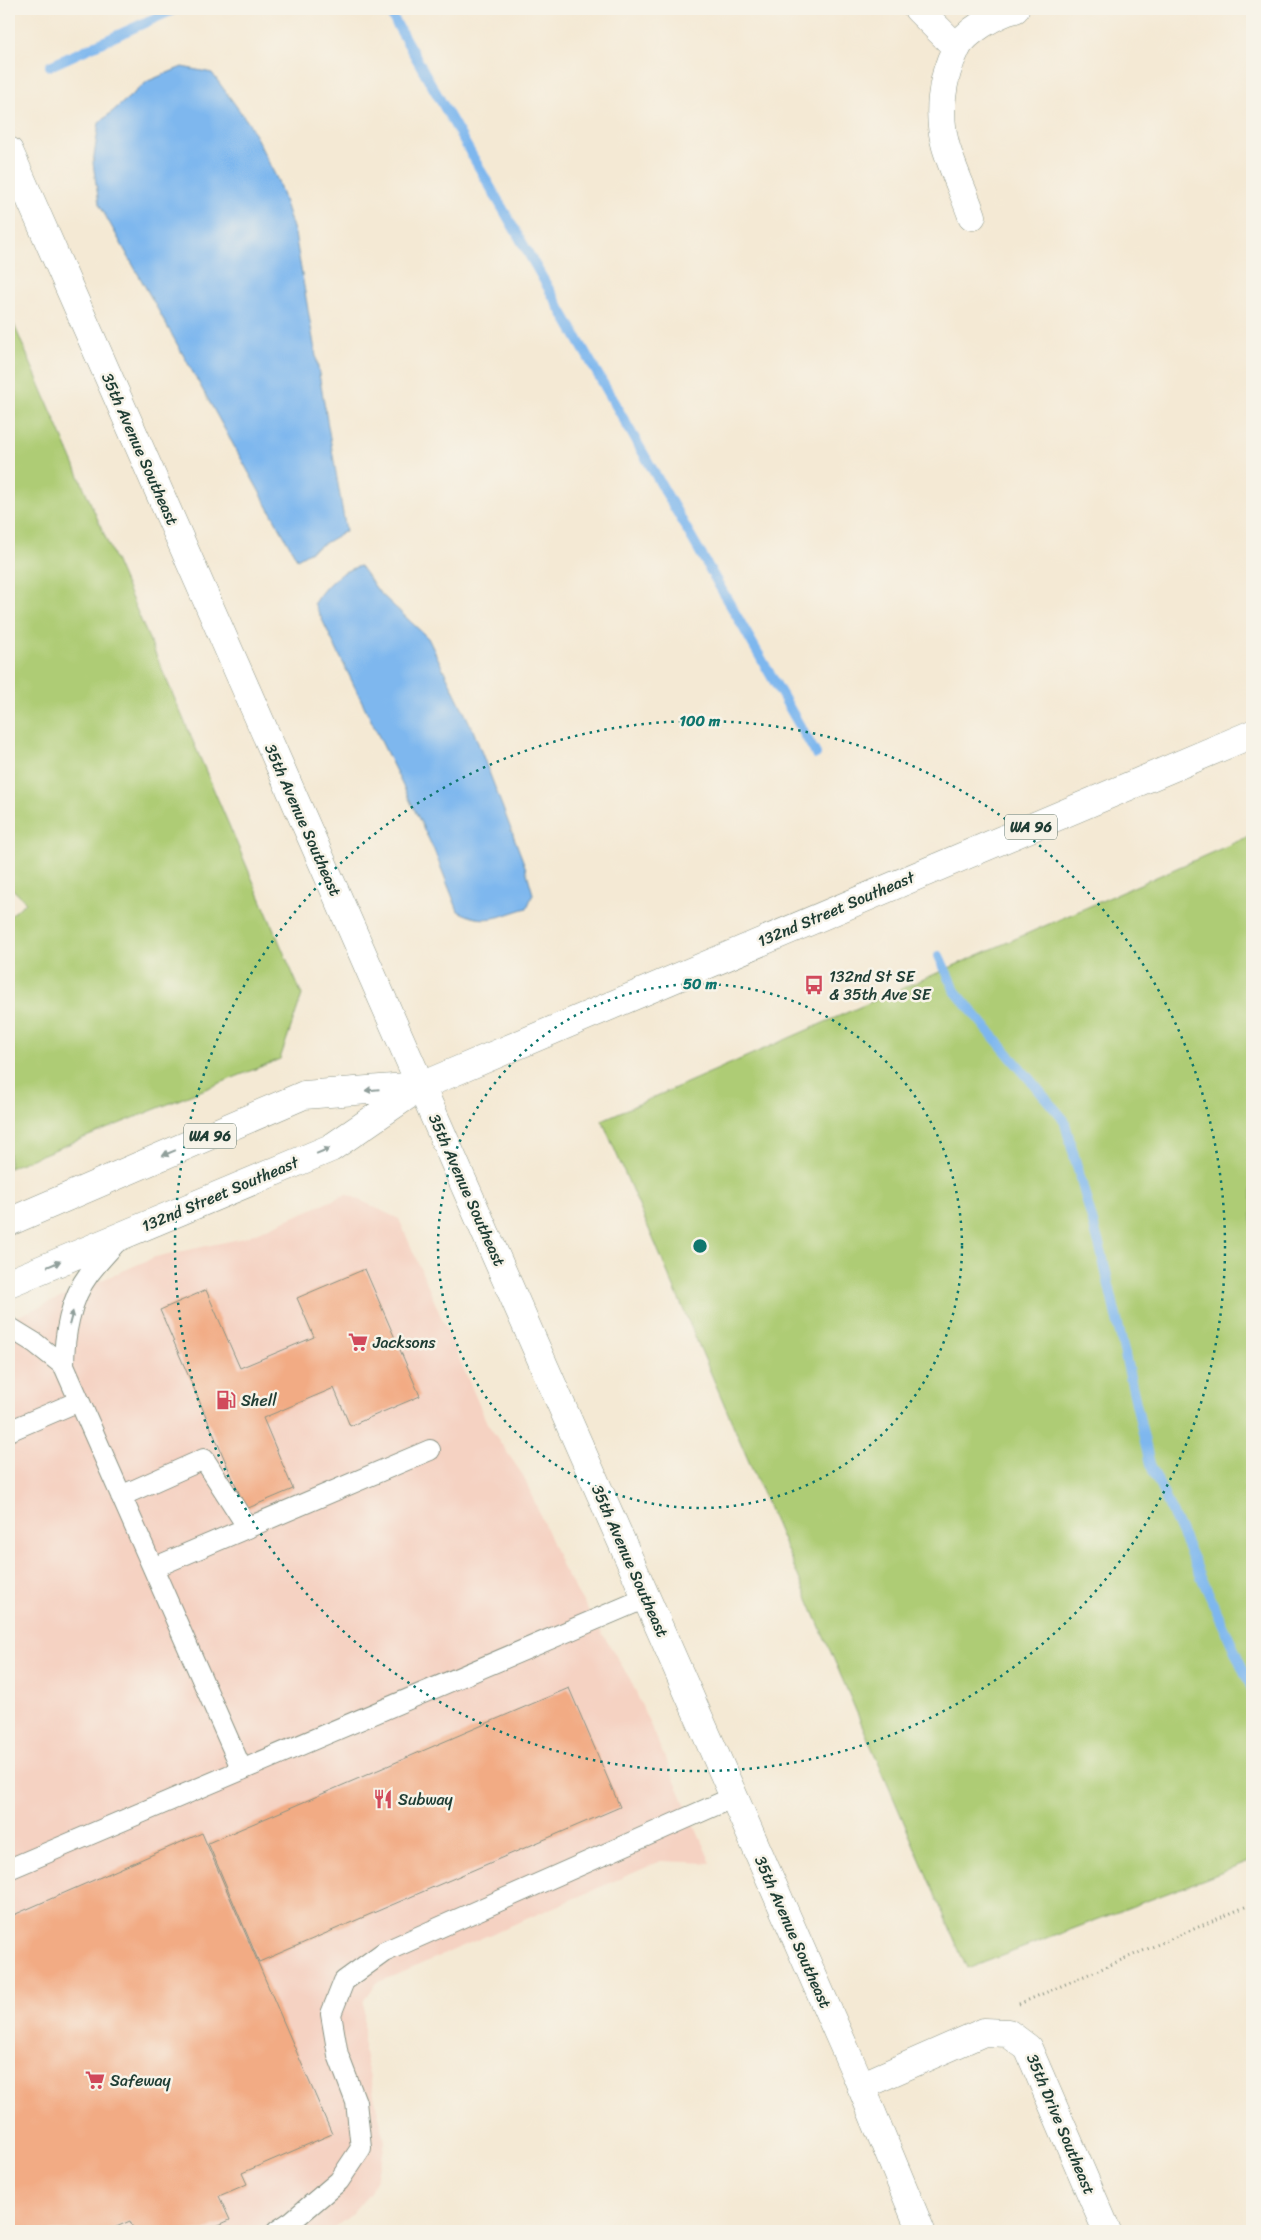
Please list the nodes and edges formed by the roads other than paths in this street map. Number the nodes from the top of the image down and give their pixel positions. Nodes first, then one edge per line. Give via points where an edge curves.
1 (918, 9) edge
2 (1016, 9) edge
3 (957, 48) junction
4 (9, 152) edge
5 (972, 216) dead end
6 (1252, 734) edge
7 (421, 1086) junction
8 (9, 1222) edge
9 (123, 1234) junction
10 (9, 1283) edge
11 (9, 1327) edge
12 (64, 1366) junction
13 (79, 1401) junction
14 (9, 1431) edge
15 (430, 1450) dead end
16 (121, 1496) junction
17 (248, 1528) junction
18 (153, 1568) junction
19 (646, 1598) junction
20 (242, 1770) junction
21 (734, 1797) junction
22 (9, 1870) edge
23 (861, 2086) junction
24 (277, 2231) edge
25 (921, 2231) edge
26 (1107, 2231) edge

1 - 3 street
2 - 3 street via 1005,11 979,26
3 - 5 street via 943,86 942,116 946,146
4 - 7 street, 35th Avenue Southeast
6 - 7 street, 132nd Street Southeast / WA 96
7 -> 8 street, 132nd Street Southeast / WA 96 via 304,1095
9 -> 7 street, 132nd Street Southeast / WA 96 via 331,1148
7 - 19 street, 35th Avenue Southeast
10 -> 9 street, 132nd Street Southeast / WA 96
12 -> 9 lane via 64,1342 76,1294
11 - 12 lane
12 - 13 lane
13 - 14 lane
13 - 16 lane
15 - 17 lane
16 - 17 lane via 204,1459
16 - 18 lane
17 - 18 lane
18 - 20 lane
19 - 20 lane
19 - 21 street, 35th Avenue Southeast
20 - 22 lane
21 - 23 street, 35th Avenue Southeast
21 - 24 lane via 384,1952 344,1981 332,2014 338,2055 356,2102 361,2148 339,2181
23 - 25 street, 35th Avenue Southeast
23 - 26 street, 35th Drive Southeast via 984,2032 1008,2033 1028,2048

